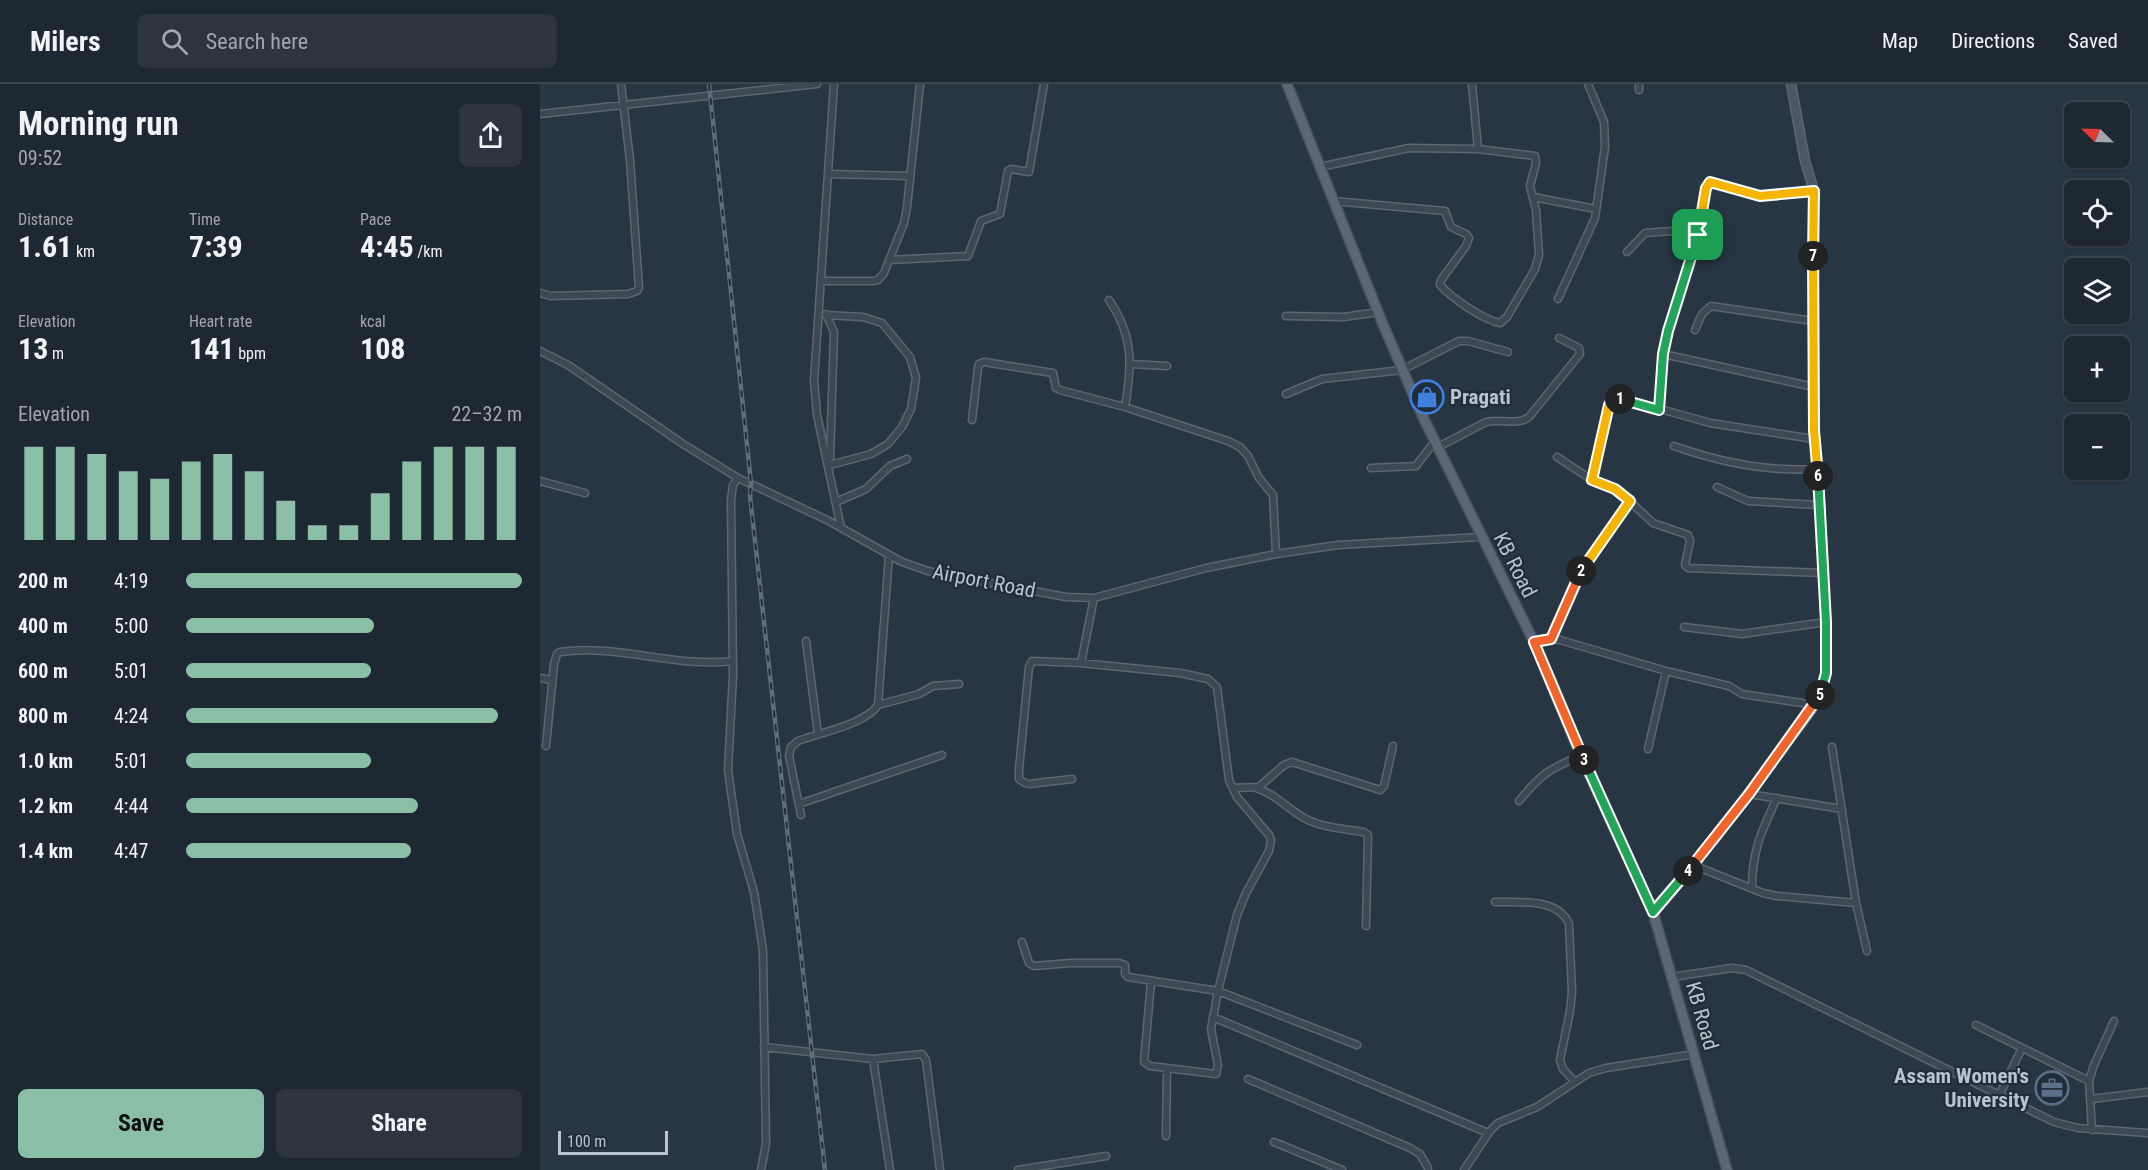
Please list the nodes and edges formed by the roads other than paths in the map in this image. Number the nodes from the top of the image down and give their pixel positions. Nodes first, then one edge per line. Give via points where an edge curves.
1 (621, 84) edge
2 (817, 84) edge
3 (834, 84) edge
4 (920, 84) edge
5 (1044, 84) edge
6 (1287, 84) edge
7 (1472, 84) edge
8 (1588, 84) edge
9 (1791, 84) edge
10 (623, 105) junction
11 (540, 114) edge
12 (1478, 149) junction
13 (1320, 167) junction
14 (828, 174) junction
15 (910, 176) junction
16 (1814, 191) junction
17 (1533, 197) junction
18 (1333, 201) junction
19 (1596, 208) junction
20 (1698, 235) junction
21 (1627, 252) dead end
22 (890, 260) junction
23 (821, 281) junction
24 (540, 293) edge
25 (1558, 299) dead end
26 (1109, 300) dead end
27 (820, 304) junction
28 (1378, 312) junction
29 (826, 315) junction
30 (1286, 316) dead end
31 (1813, 321) junction
32 (1695, 330) dead end
33 (1559, 338) dead end
34 (540, 351) edge
35 (1508, 352) dead end
36 (1663, 354) junction
37 (1131, 364) junction
38 (1167, 366) dead end
39 (1402, 370) junction
40 (1814, 387) junction
41 (1286, 394) dead end
42 (1125, 407) junction
43 (1659, 410) junction
44 (972, 420) dead end
45 (1815, 439) junction
46 (1437, 444) junction
47 (1674, 446) dead end
48 (1557, 457) dead end
49 (907, 459) dead end
50 (830, 468) junction
51 (1371, 468) dead end
52 (1818, 469) junction
53 (738, 478) junction
54 (1592, 480) junction
55 (540, 481) edge
56 (1718, 487) dead end
57 (585, 493) dead end
58 (1630, 501) junction
59 (836, 502) junction
60 (1819, 506) junction
61 (841, 528) junction
62 (1480, 537) junction
63 (1276, 554) junction
64 (889, 555) junction
65 (1823, 573) junction
66 (1094, 598) junction
67 (1826, 622) junction
68 (1684, 627) dead end
69 (1551, 639) junction
70 (806, 641) dead end
71 (1534, 642) junction
72 (733, 661) junction
73 (1081, 663) junction
74 (1666, 671) junction
75 (540, 678) edge
76 (552, 680) junction
77 (959, 684) dead end
78 (878, 705) junction
79 (1815, 705) junction
80 (818, 734) junction
81 (546, 746) dead end
82 (1393, 746) dead end
83 (1832, 747) dead end
84 (1647, 749) dead end
85 (942, 755) dead end
86 (1581, 756) junction
87 (1072, 779) dead end
88 (1256, 788) junction
89 (1233, 789) junction
90 (1749, 794) junction
91 (1777, 798) junction
92 (1519, 801) dead end
93 (799, 804) junction
94 (1842, 809) junction
95 (801, 815) dead end
96 (1693, 865) junction
97 (1752, 889) junction
98 (1495, 902) dead end
99 (1856, 903) junction
100 (1653, 912) junction
101 (1366, 926) dead end
102 (1022, 942) dead end
103 (1867, 951) dead end
104 (1672, 976) junction
105 (1151, 982) junction
106 (1218, 991) junction
107 (1213, 1017) junction
108 (2114, 1021) dead end
109 (1976, 1025) dead end
110 (1357, 1045) dead end
111 (764, 1047) junction
112 (2022, 1048) junction
113 (1695, 1054) junction
114 (873, 1059) junction
115 (1167, 1069) junction
116 (1248, 1080) dead end
117 (2089, 1081) junction
118 (1575, 1082) junction
119 (2148, 1092) edge
120 (1999, 1096) junction
121 (2092, 1099) junction
122 (2092, 1130) junction
123 (1488, 1133) junction
124 (2148, 1133) edge
125 (1166, 1136) dead end
126 (1274, 1142) dead end
127 (1106, 1156) dead end
128 (1428, 1169) edge
129 (761, 1170) edge
130 (890, 1170) edge
131 (940, 1170) edge
132 (1018, 1170) edge
133 (1342, 1170) edge
134 (1464, 1170) edge
135 (1727, 1170) edge

1 - 10 street
2 - 10 street
3 - 14 street
4 - 15 street
5 - 22 street via 1029,172 1008,171 1000,214 981,221 968,256
6 - 13 main road, KB Road
7 - 12 street
8 - 19 street via 1605,129
9 - 16 main road
10 - 11 street
10 - 24 street via 639,288 628,294
12 - 13 street via 1401,149
12 - 17 street via 1535,156 1530,186
13 - 18 main road, KB Road
14 - 15 street
14 - 23 street
15 - 22 street via 904,222
16 - 20 street via 1760,196 1710,182
16 - 31 main road
17 - 18 street via 1537,261 1500,323 1484,317 1440,285 1469,238 1451,227 1445,211
17 - 19 street
18 - 28 main road, KB Road
19 - 25 street via 1592,226
20 - 21 street via 1676,231 1645,233
20 - 36 street
22 - 23 street via 881,278 874,281
23 - 27 street
26 - 37 street via 1122,322
27 - 29 street
27 - 50 street via 814,381 817,415
28 - 30 street via 1351,317
28 - 39 main road, KB Road
29 - 50 street via 834,332
29 - 50 street via 863,317 882,323 910,357 916,378 911,409 888,444
31 - 32 street via 1711,306 1702,314
31 - 40 main road
33 - 46 street via 1578,348 1580,354 1529,417 1521,422 1486,422
34 - 53 street, Airport Road via 568,365
35 - 39 street via 1459,341
36 - 40 street
36 - 43 street
37 - 38 street
37 - 42 street
39 - 41 street via 1322,379
39 - 46 main road, KB Road
40 - 45 main road
42 - 44 street via 1058,389 1053,373 984,362 978,368
42 - 63 street via 1233,443 1244,451 1273,495
43 - 45 street via 1710,423
43 - 54 street via 1612,400
45 - 52 main road
46 - 51 street via 1416,466
46 - 62 main road, KB Road
47 - 52 street via 1760,468
48 - 54 street
49 - 59 street via 890,466 870,487
50 - 59 street
52 - 60 main road
53 - 61 street, Airport Road
53 - 72 street via 732,490 730,527
54 - 58 street via 1615,489
55 - 57 street
56 - 60 street via 1748,501
58 - 65 street via 1653,523 1688,535 1688,568
58 - 69 street via 1581,572
59 - 61 street
60 - 65 main road
61 - 64 street, Airport Road
62 - 63 street, Airport Road via 1348,544
62 - 71 main road, KB Road
63 - 66 street, Airport Road via 1206,567
64 - 66 street, Airport Road via 917,568 948,575 1066,597
64 - 78 street
65 - 67 main road
66 - 73 street
67 - 68 street via 1742,634
67 - 79 main road via 1826,673
69 - 71 street
69 - 74 street
70 - 80 street
71 - 86 main road, KB Road
72 - 76 street via 701,664 614,651 565,651 555,658
72 - 111 street via 728,770 737,834 761,930
73 - 87 street via 1030,664 1019,769 1019,779 1025,783
73 - 89 street via 1180,673 1213,682 1219,694 1227,770
74 - 79 street via 1729,686 1745,695
74 - 84 street
75 - 76 street
76 - 81 street
77 - 78 street via 933,686
78 - 80 street via 864,718
79 - 90 main road
80 - 93 street via 798,741 789,751
82 - 88 street via 1380,790 1292,762
83 - 94 street
85 - 93 street
86 - 92 street via 1551,768
86 - 100 main road, KB Road
88 - 89 street
88 - 101 street via 1272,794 1314,823 1367,833
89 - 106 street via 1269,835 1270,846 1236,915
90 - 91 street
90 - 96 main road
91 - 94 street
91 - 97 street via 1756,848
93 - 95 street
94 - 99 street
96 - 97 street
96 - 100 main road
97 - 99 street via 1777,896
98 - 118 street via 1546,906 1567,919 1572,992 1560,1060
99 - 103 street
100 - 104 main road, KB Road
102 - 105 street via 1029,963 1034,966 1119,963 1125,965 1128,977
104 - 113 main road, KB Road
104 - 120 street via 1732,968 1746,970
105 - 106 street
105 - 115 street via 1143,1059 1146,1065
106 - 107 street
106 - 110 street
107 - 115 street via 1211,1036 1218,1071 1212,1075
107 - 123 street
108 - 117 street
109 - 112 street
111 - 114 street
111 - 129 street via 766,1144
112 - 117 street
112 - 120 street
113 - 118 street via 1606,1068
113 - 135 main road, KB Road
114 - 130 street
114 - 131 street via 925,1056
115 - 125 street
116 - 128 street via 1410,1148 1420,1154
117 - 121 street
118 - 123 street via 1537,1107 1498,1123
119 - 121 street
120 - 122 street via 2054,1122
121 - 122 street
122 - 124 street
123 - 134 street
126 - 133 street
127 - 132 street

